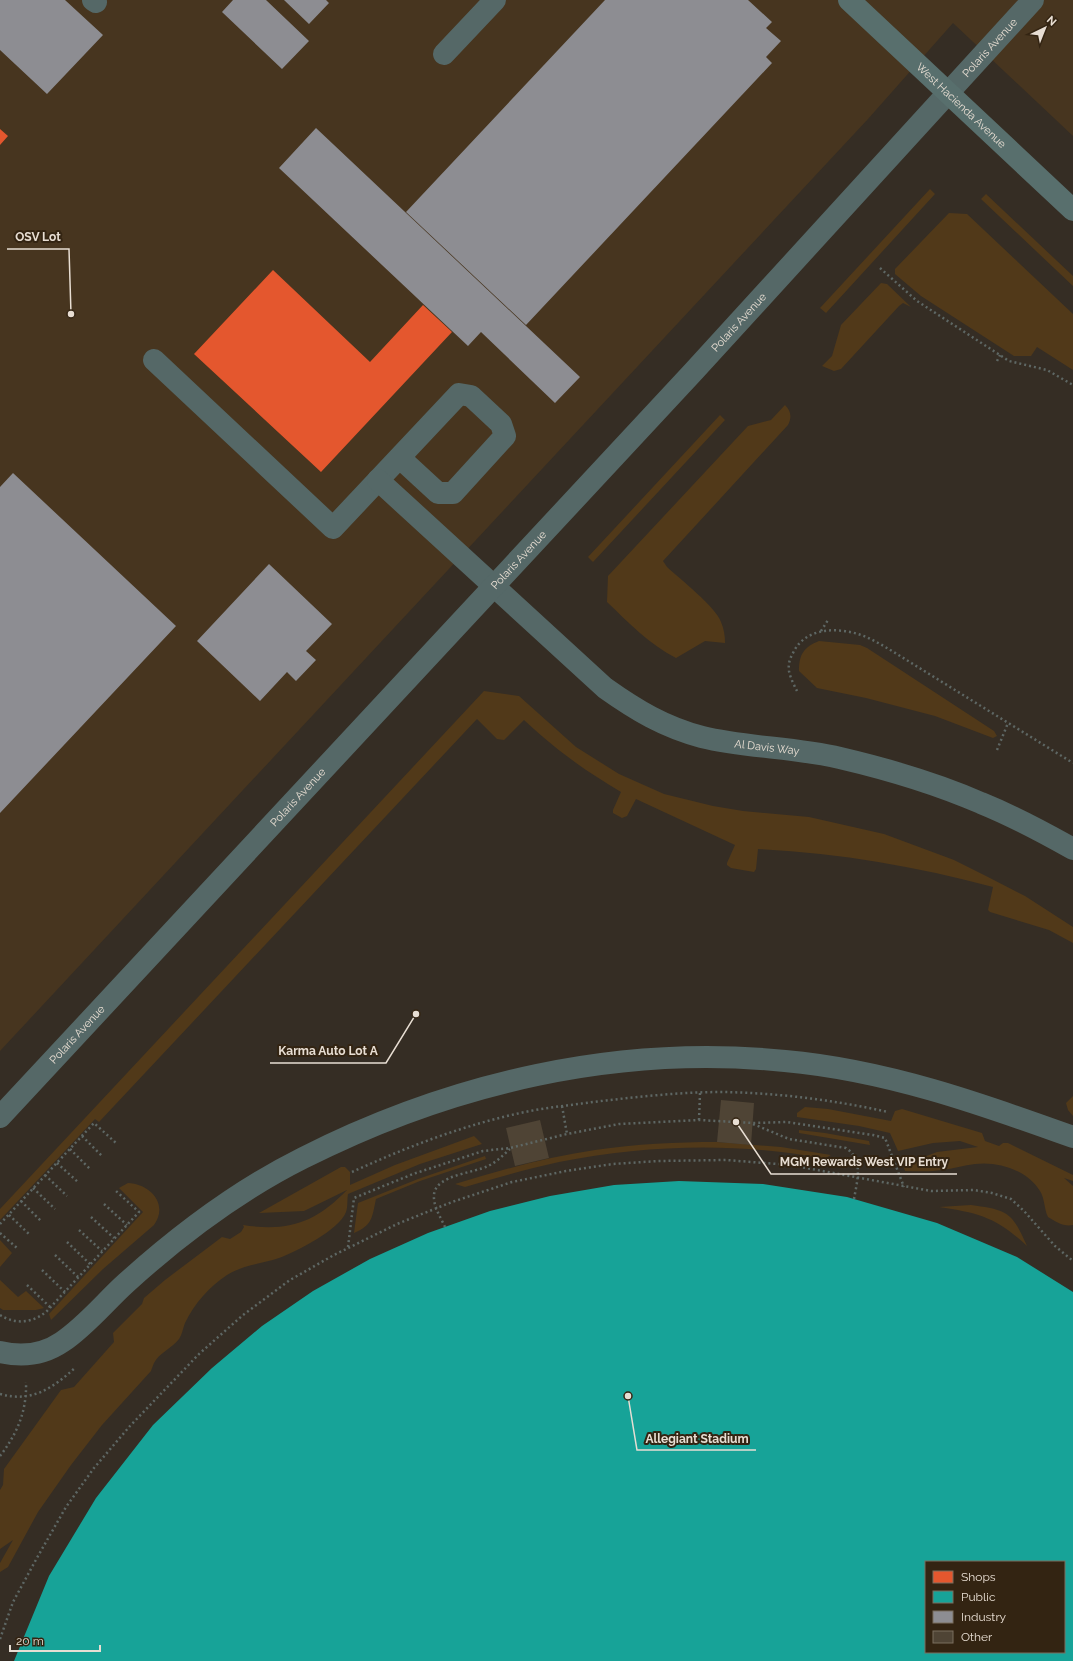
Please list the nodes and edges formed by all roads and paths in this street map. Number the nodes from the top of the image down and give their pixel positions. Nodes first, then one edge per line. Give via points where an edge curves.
1 (495, 0) edge
2 (849, 0) edge
3 (1033, 0) edge
4 (444, 54) dead end
5 (948, 93) junction
6 (1073, 210) edge
7 (880, 268) dead end
8 (1000, 355) junction
9 (154, 360) dead end
10 (997, 361) dead end
11 (1073, 385) edge
12 (400, 458) junction
13 (378, 480) junction
14 (494, 587) junction
15 (828, 620) dead end
16 (821, 632) junction
17 (797, 691) dead end
18 (1008, 723) junction
19 (997, 750) dead end
20 (1073, 763) edge
21 (1073, 849) edge
22 (700, 1093) junction
23 (562, 1106) junction
24 (888, 1112) dead end
25 (0, 1117) edge
26 (699, 1120) junction
27 (753, 1123) junction
28 (567, 1134) junction
29 (82, 1136) junction
30 (1073, 1137) edge
31 (116, 1143) dead end
32 (510, 1148) junction
33 (70, 1149) junction
34 (103, 1157) dead end
35 (57, 1163) junction
36 (91, 1170) dead end
37 (352, 1172) dead end
38 (45, 1175) junction
39 (857, 1178) junction
40 (79, 1183) dead end
41 (904, 1187) junction
42 (33, 1188) junction
43 (116, 1191) dead end
44 (67, 1196) dead end
45 (854, 1199) dead end
46 (21, 1202) junction
47 (104, 1204) dead end
48 (437, 1208) junction
49 (55, 1209) dead end
50 (9, 1214) junction
51 (92, 1217) dead end
52 (42, 1222) dead end
53 (0, 1224) edge
54 (127, 1225) junction
55 (445, 1227) dead end
56 (79, 1230) dead end
57 (0, 1233) edge
58 (30, 1235) dead end
59 (114, 1238) junction
60 (67, 1242) dead end
61 (17, 1248) dead end
62 (348, 1248) junction
63 (102, 1251) junction
64 (55, 1256) dead end
65 (1073, 1261) edge
66 (90, 1264) junction
67 (42, 1270) dead end
68 (78, 1277) junction
69 (27, 1285) dead end
70 (65, 1292) junction
71 (50, 1307) junction
72 (0, 1315) edge
73 (0, 1352) edge
74 (26, 1382) dead end
75 (0, 1456) edge
76 (0, 1639) edge

1 - 4 street
2 - 5 main road, West Hacienda Avenue
3 - 5 street, Polaris Avenue
5 - 6 main road, West Hacienda Avenue
5 - 14 street, Polaris Avenue
7 - 8 path via 917,301
8 - 10 path
8 - 11 path via 1009,361 1047,370
9 - 13 street via 333,528
12 - 12 street via 459,394 471,396 501,424 505,436 453,494 438,493
12 - 13 street
13 - 14 street, Al Davis Way
14 - 21 street, Al Davis Way via 605,688 636,710 668,726 702,737 838,757 891,771 980,802
14 - 25 street, Polaris Avenue
15 - 16 path
16 - 17 path via 802,639 790,659 789,671
16 - 18 path via 840,631 861,635 879,643
18 - 19 path
18 - 20 path
22 - 23 path
22 - 24 path via 807,1098
22 - 26 path
23 - 28 path
23 - 37 path via 530,1111 464,1128
26 - 27 path
26 - 28 path via 638,1122
27 - 39 path via 789,1139 846,1148 855,1156 858,1163
27 - 41 path via 787,1122 851,1130 885,1138
28 - 32 path
29 - 31 path via 94,1123
29 - 33 path
29 - 34 path
30 - 73 street via 951,1094 882,1077 784,1061 685,1058 589,1065 541,1073 490,1085 416,1108 300,1159 203,1220 132,1277 62,1342 48,1350 32,1354 13,1355
32 - 48 path via 487,1167 441,1183 434,1194
32 - 62 path via 490,1149 459,1158 354,1198
33 - 35 path
33 - 36 path
35 - 38 path
35 - 40 path
38 - 42 path
38 - 44 path
39 - 41 path
39 - 45 path
39 - 48 path via 790,1165 726,1160 613,1164 512,1182
41 - 65 path via 931,1191 992,1192 1010,1199
42 - 46 path
42 - 49 path
43 - 54 path via 139,1212
46 - 50 path
46 - 52 path
47 - 54 path
48 - 55 path
48 - 62 path
50 - 53 path
50 - 58 path
51 - 59 path
54 - 59 path
56 - 63 path
57 - 61 path
59 - 63 path
60 - 66 path
62 - 76 path via 290,1280 244,1314 199,1354 130,1426 94,1468 66,1507 13,1602
63 - 66 path
64 - 68 path
66 - 68 path
67 - 70 path
68 - 70 path
69 - 71 path
70 - 71 path
71 - 72 path via 42,1315 23,1322
74 - 75 path via 27,1396 23,1415

